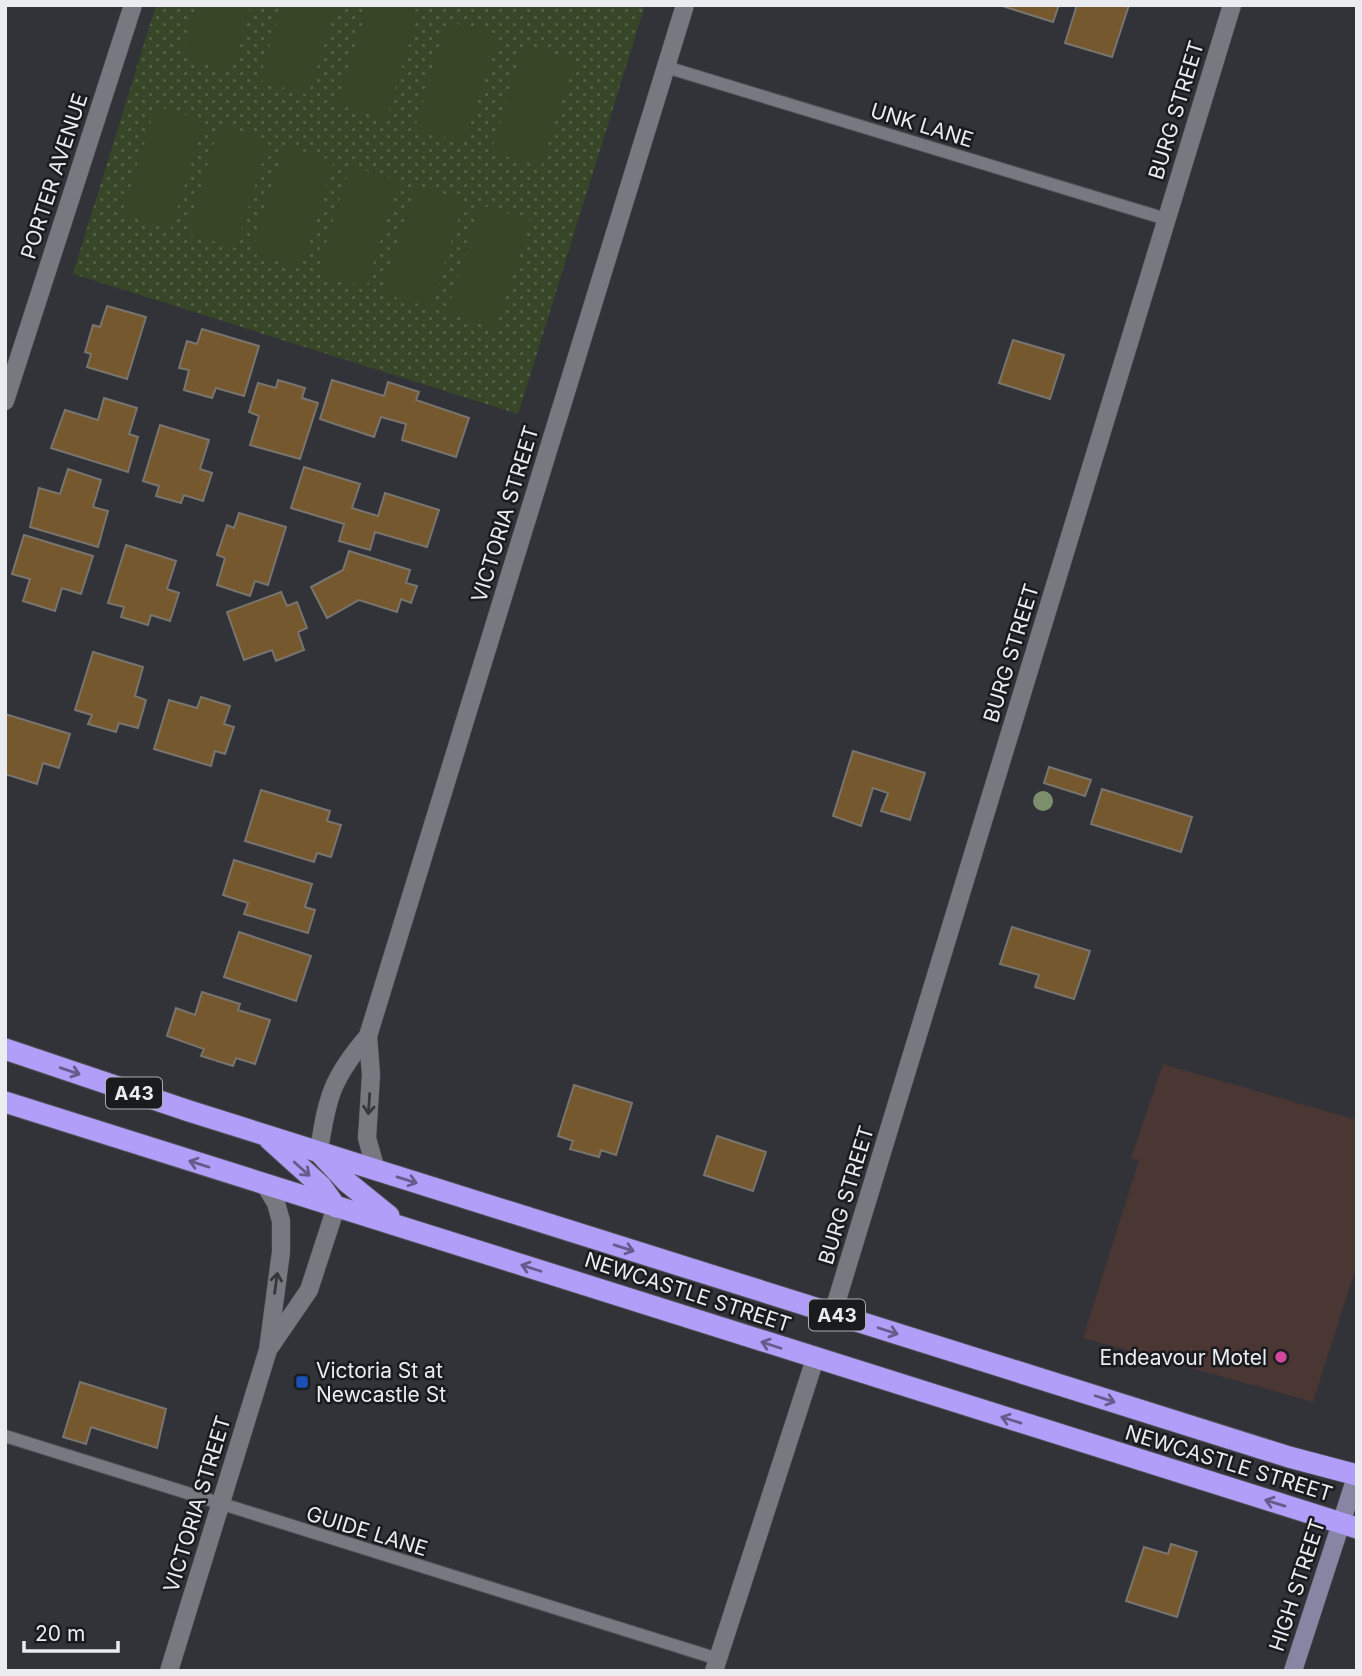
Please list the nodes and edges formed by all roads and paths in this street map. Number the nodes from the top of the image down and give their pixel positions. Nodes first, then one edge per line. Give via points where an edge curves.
1 (133, 5) edge
2 (685, 5) edge
3 (1232, 5) edge
4 (666, 67) junction
5 (1166, 219) junction
6 (5, 401) edge
7 (368, 1036) junction
8 (5, 1049) edge
9 (5, 1102) edge
10 (263, 1134) junction
11 (318, 1152) junction
12 (376, 1170) junction
13 (264, 1183) junction
14 (336, 1207) junction
15 (406, 1227) junction
16 (833, 1313) junction
17 (268, 1350) junction
18 (815, 1359) junction
19 (5, 1436) edge
20 (1357, 1475) edge
21 (220, 1506) junction
22 (1348, 1526) edge
23 (716, 1665) edge
24 (169, 1671) edge
25 (1293, 1671) edge

1 - 6 street, PORTER AVENUE
2 - 4 street, VICTORIA STREET
3 - 5 street, BURG STREET
4 - 5 lane, UNK LANE
4 - 7 street, VICTORIA STREET
5 - 16 street, BURG STREET
7 - 11 street, VICTORIA STREET via 340,1068
7 -> 12 street, VICTORIA STREET via 367,1138
8 -> 10 highway, NEWCASTLE STREET / A43
13 -> 9 highway, NEWCASTLE STREET / A43
10 - 11 highway, NEWCASTLE STREET / A43
10 -> 14 highway via 321,1186
11 - 12 highway, NEWCASTLE STREET / A43
11 - 15 highway via 373,1205
12 -> 16 highway, NEWCASTLE STREET / A43
13 - 14 highway, NEWCASTLE STREET / A43
17 -> 13 street, VICTORIA STREET via 281,1220
14 - 15 highway, NEWCASTLE STREET / A43
14 - 17 street, VICTORIA STREET via 309,1290
18 -> 15 highway, NEWCASTLE STREET / A43
16 -> 20 highway, NEWCASTLE STREET / A43
17 - 21 street, VICTORIA STREET
22 -> 18 highway, NEWCASTLE STREET / A43
18 - 23 street
19 - 21 lane, GUIDE LANE
20 - 22 main road, HIGH STREET
21 - 23 lane, GUIDE LANE
21 - 24 street, VICTORIA STREET
22 - 25 main road, HIGH STREET

